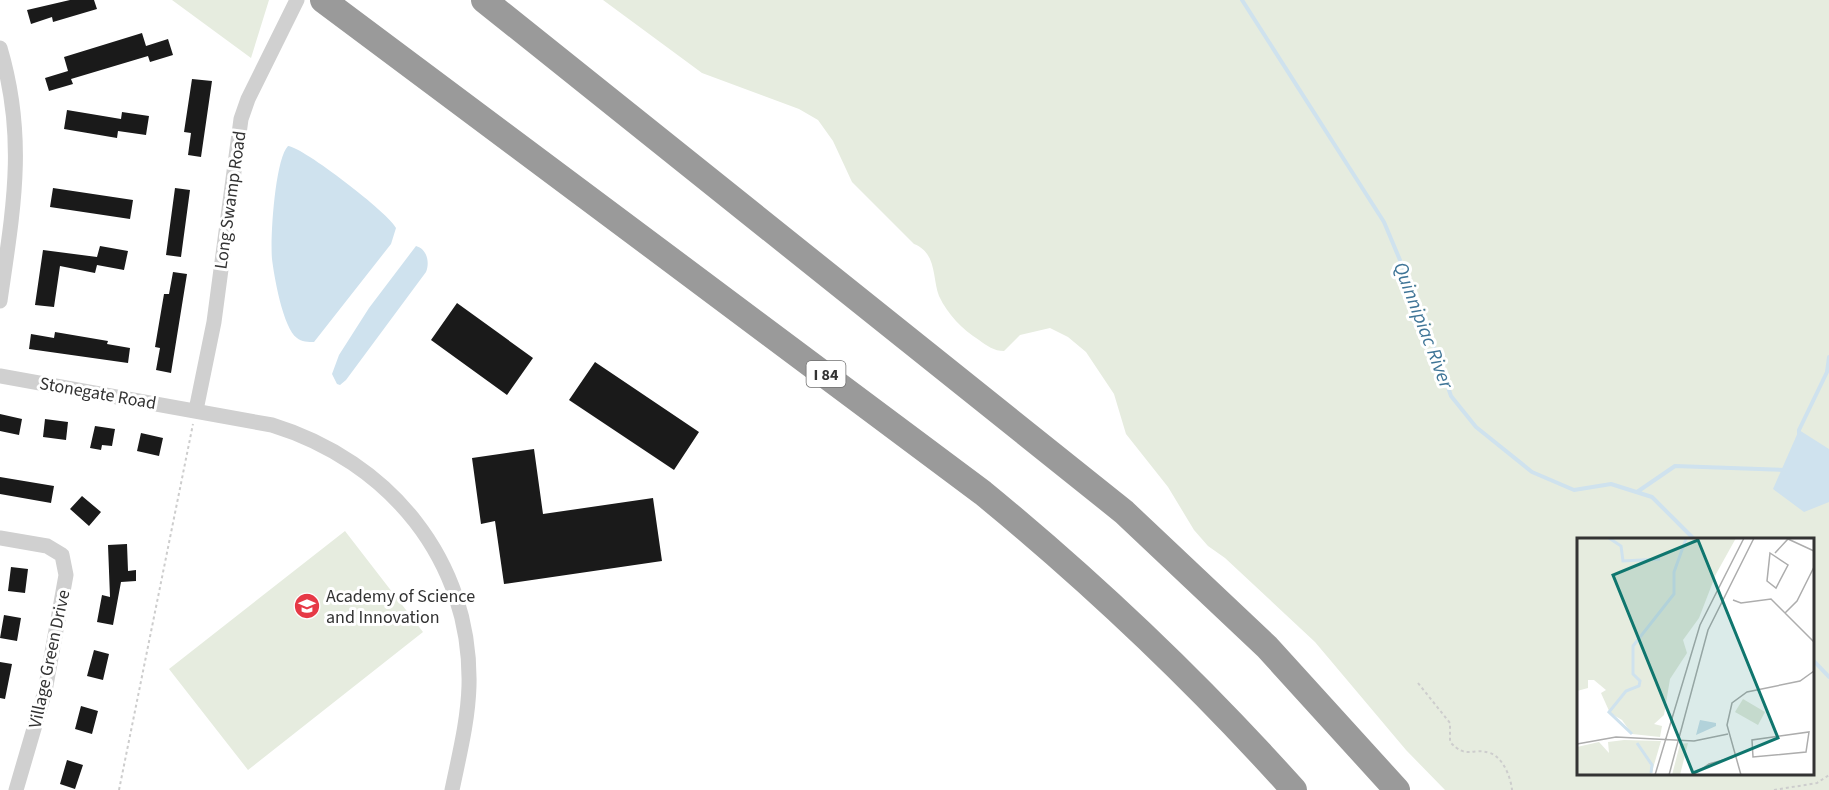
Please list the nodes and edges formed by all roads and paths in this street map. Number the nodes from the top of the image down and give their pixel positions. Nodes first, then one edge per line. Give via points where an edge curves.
1 (297, 0) edge
2 (323, 0) edge
3 (484, 0) edge
4 (0, 48) edge
5 (4, 81) edge
6 (0, 301) edge
7 (0, 376) edge
8 (196, 410) junction
9 (0, 538) edge
10 (1418, 683) dead end
11 (1829, 775) edge
12 (16, 790) edge
13 (119, 790) edge
14 (452, 790) edge
15 (1294, 790) edge
16 (1397, 790) edge
17 (1512, 790) edge
18 (1774, 790) edge

1 - 8 street, Long Swamp Road via 241,119 213,322
2 - 15 highway, I 84 via 999,506 1153,644
3 - 16 highway via 1124,512 1260,640
4 - 5 street
5 - 6 street via 17,164
7 - 8 street, Stonegate Road
8 - 13 path
8 - 14 street, Stonegate Road via 278,427 333,450 385,487 425,534 455,596 467,649 467,710
9 - 12 street, Village Green Drive via 47,546 62,555 66,575 45,691
10 - 17 path via 1450,723 1450,742 1466,753 1488,752 1496,756 1506,770
11 - 18 path via 1817,783

